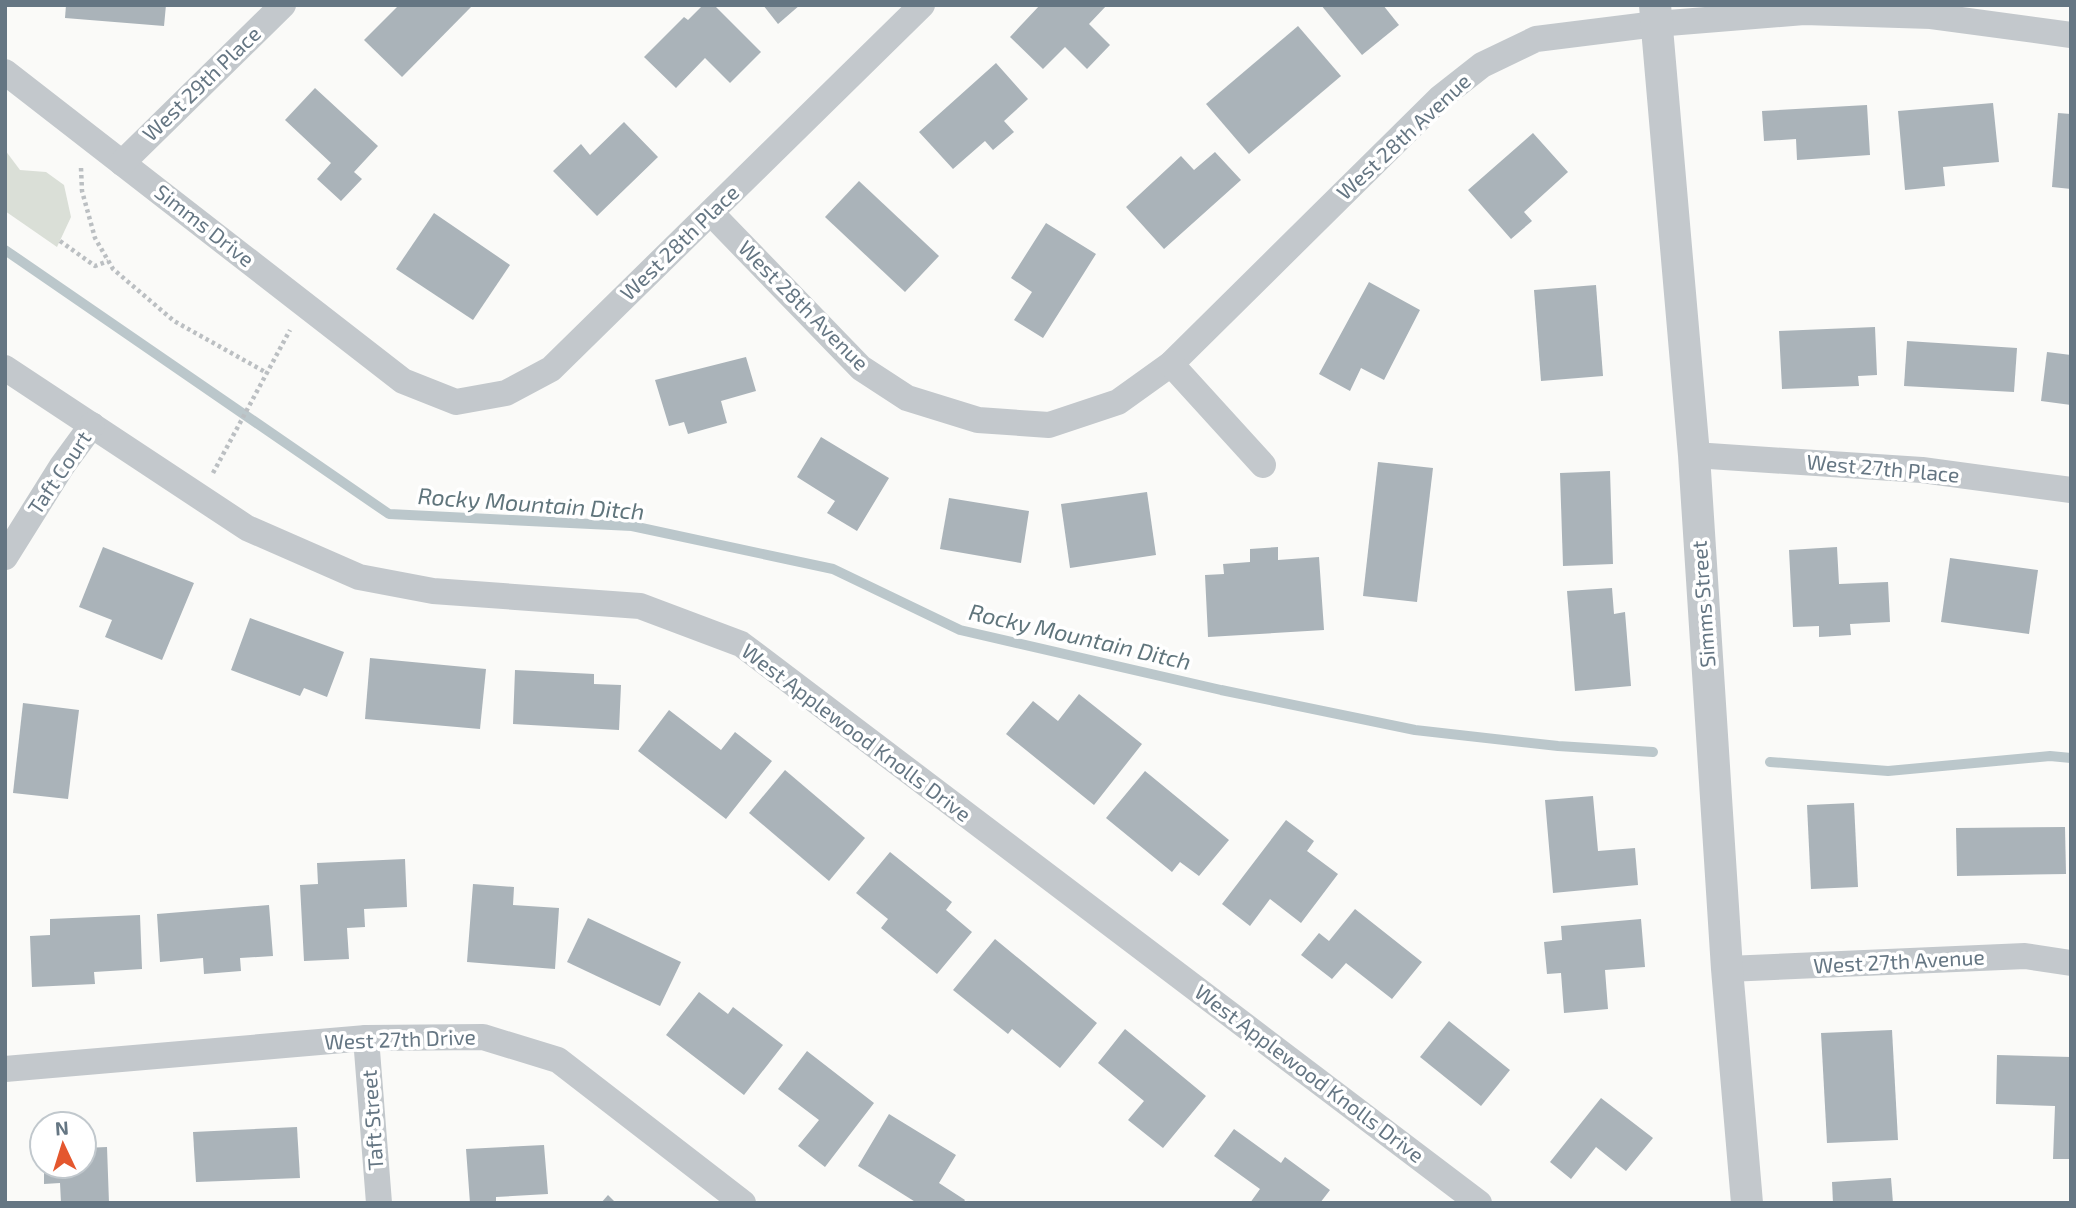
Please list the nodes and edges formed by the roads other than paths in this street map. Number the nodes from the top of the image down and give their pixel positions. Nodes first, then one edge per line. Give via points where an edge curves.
1 (283, 5) edge
2 (922, 5) edge
3 (1656, 15) edge
4 (2071, 35) edge
5 (5, 72) edge
6 (122, 163) junction
7 (711, 213) junction
8 (1171, 364) junction
9 (5, 368) edge
10 (403, 381) joint
11 (92, 425) junction
12 (1694, 456) junction
13 (1263, 466) dead end
14 (2071, 490) edge
15 (5, 557) edge
16 (2071, 963) edge
17 (1727, 969) junction
18 (366, 1038) junction
19 (5, 1069) edge
20 (379, 1203) edge
21 (743, 1203) edge
22 (1479, 1203) edge
23 (1747, 1203) edge

1 - 6 street, West 29th Place
2 - 7 street, West 28th Place
3 - 4 street, West 28th Avenue via 1804,12 1931,16
3 - 8 street, West 28th Avenue via 1536,39 1482,65 1440,98
3 - 12 street, Simms Street
5 - 6 street, Simms Drive
6 - 10 street, Simms Drive
7 - 8 street, West 28th Avenue via 861,368 907,398 978,420 1049,425 1118,402
7 - 10 street, West 28th Place via 551,369 506,393 456,402
8 - 13 street
9 - 11 street, West Applewood Knolls Drive
11 - 15 street, Taft Court
11 - 22 street, West Applewood Knolls Drive via 247,528 359,577 433,591 640,606 741,644
12 - 14 street, West 27th Place via 1922,470
12 - 17 street, Simms Street
16 - 17 street, West 27th Avenue via 2025,956
17 - 23 street, Simms Street
18 - 19 street, West 27th Drive
18 - 20 street, Taft Street
18 - 21 street, West 27th Drive via 483,1037 558,1060

